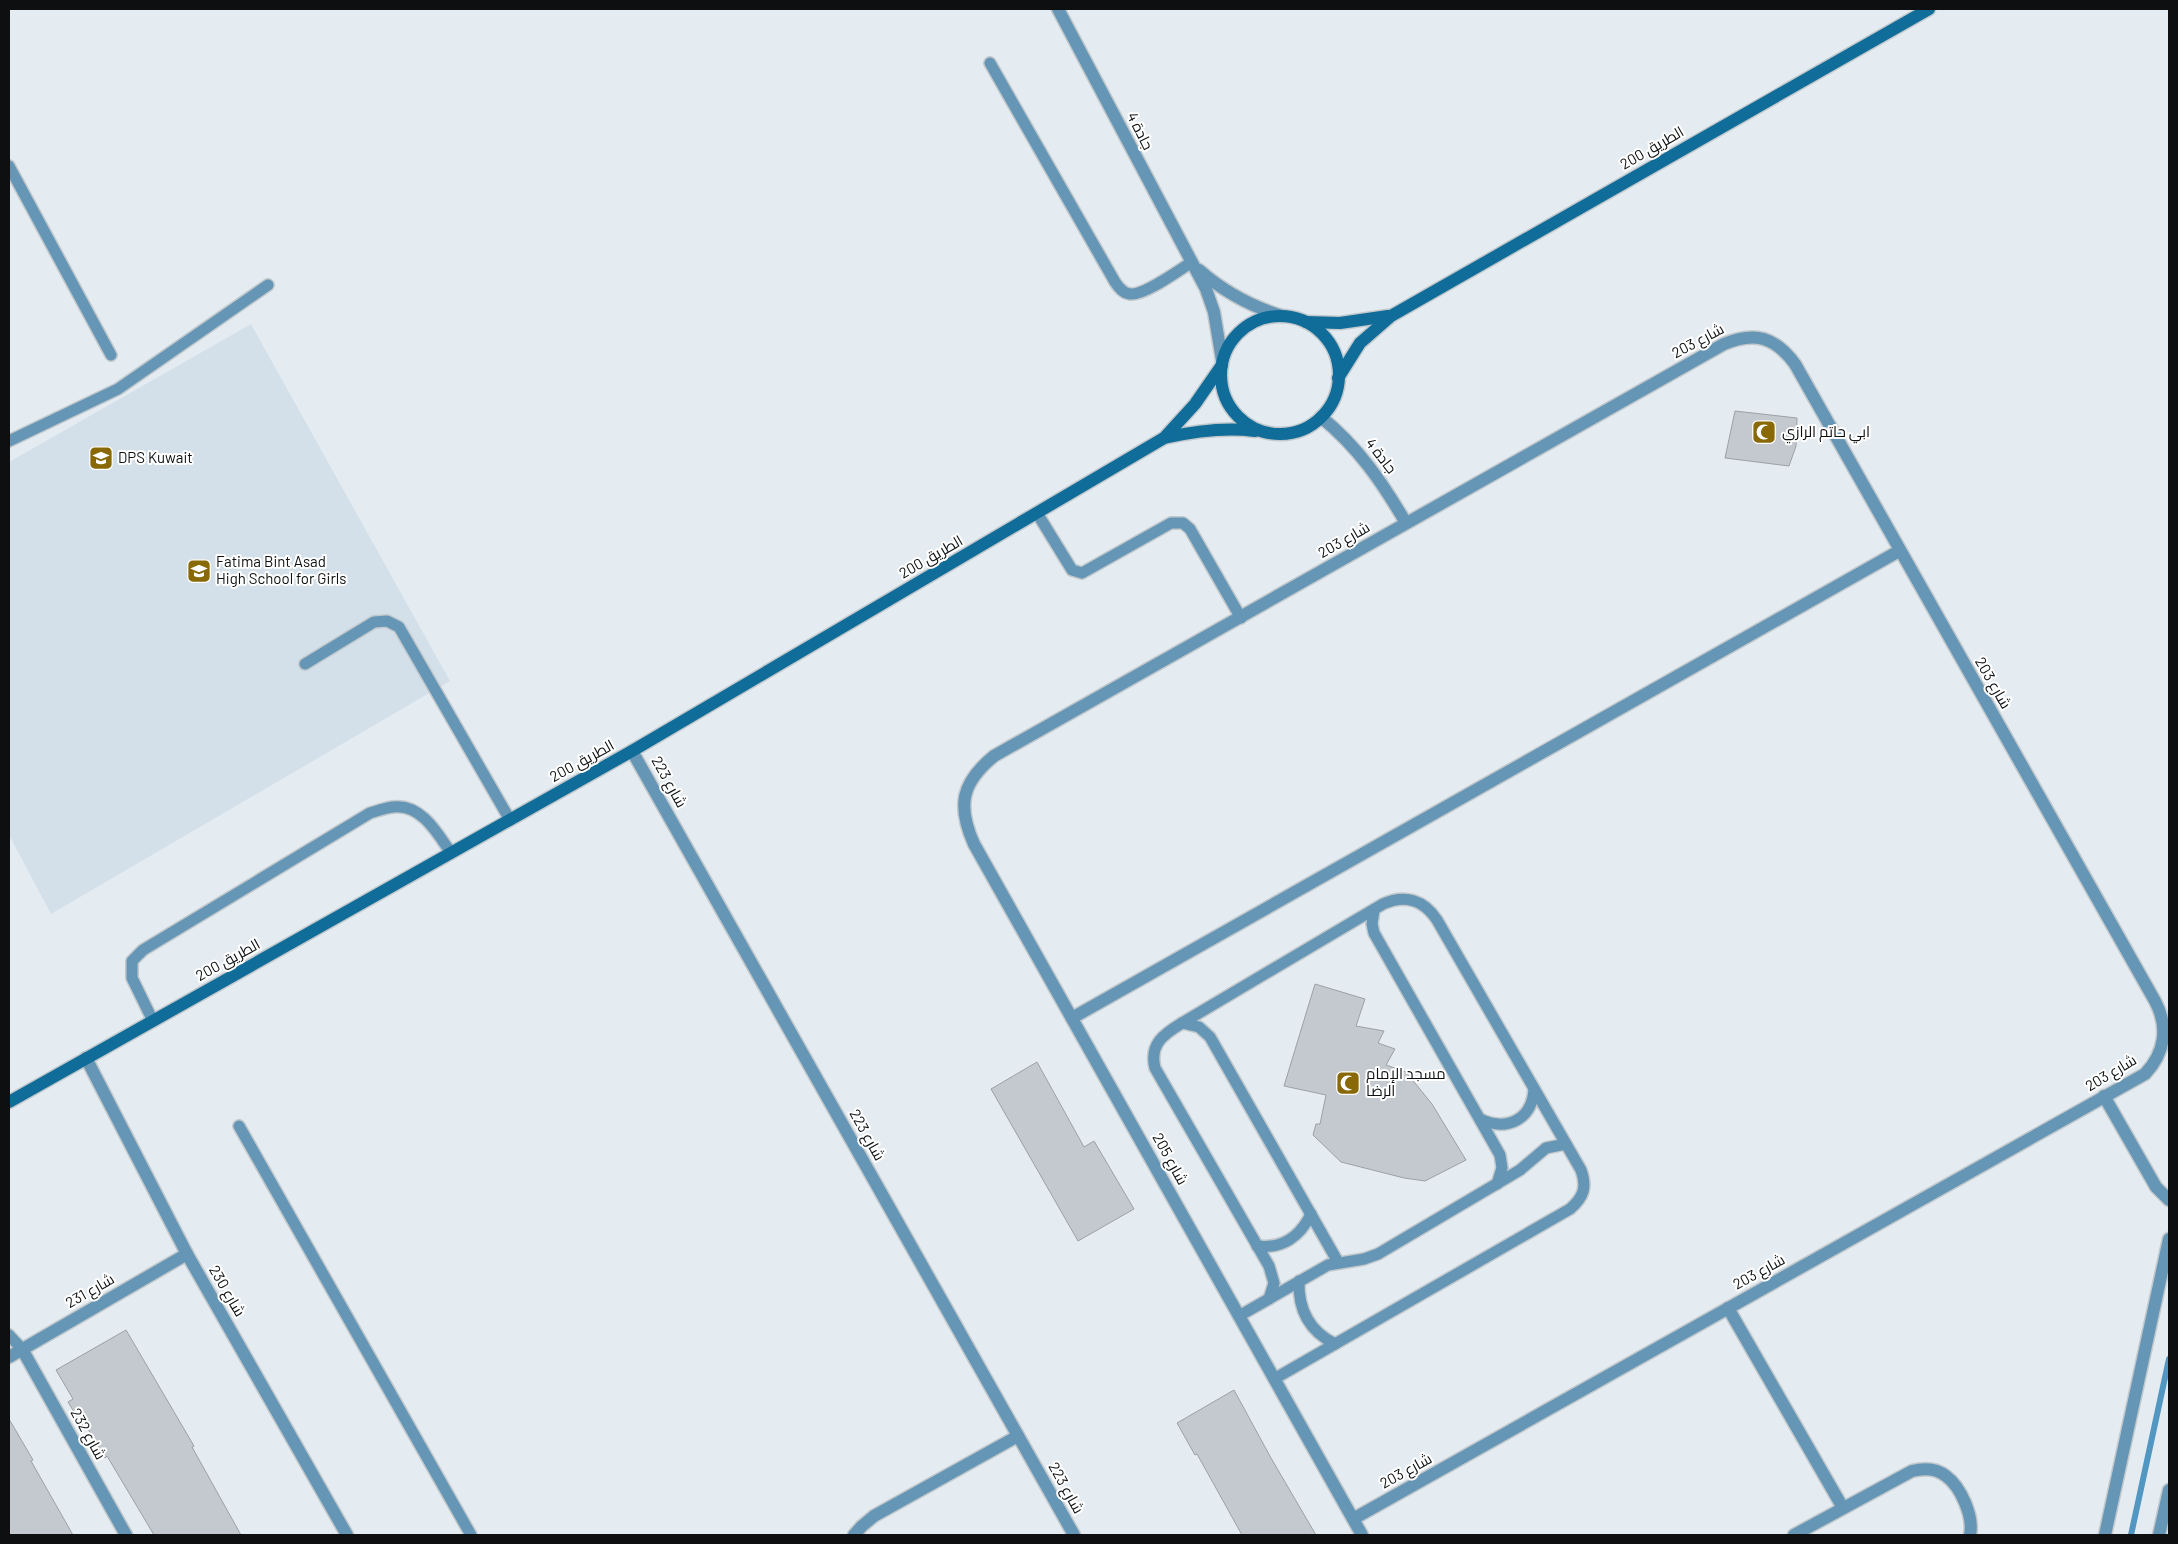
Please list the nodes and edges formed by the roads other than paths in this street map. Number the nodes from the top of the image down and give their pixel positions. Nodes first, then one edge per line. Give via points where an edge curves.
1 (1058, 9) edge
2 (1929, 9) edge
3 (990, 62) dead end
4 (9, 166) edge
5 (1194, 264) junction
6 (268, 285) dead end
7 (1282, 316) junction
8 (1391, 316) junction
9 (1306, 322) junction
10 (111, 356) dead end
11 (1222, 363) junction
12 (1338, 378) junction
13 (1321, 417) junction
14 (1266, 432) junction
15 (1164, 438) junction
16 (9, 441) edge
17 (1037, 513) junction
18 (1406, 523) junction
19 (1899, 550) junction
20 (1241, 618) junction
21 (305, 664) dead end
22 (632, 751) junction
23 (964, 794) joint
24 (510, 820) junction
25 (452, 853) junction
26 (1374, 910) junction
27 (1072, 1018) junction
28 (153, 1021) junction
29 (1182, 1023) junction
30 (86, 1058) junction
31 (1534, 1088) junction
32 (2104, 1096) junction
33 (9, 1102) edge
34 (1480, 1119) junction
35 (239, 1126) dead end
36 (1566, 1144) junction
37 (1497, 1184) junction
38 (2169, 1200) edge
39 (1311, 1214) junction
40 (2169, 1239) edge
41 (1257, 1246) junction
42 (187, 1254) junction
43 (1338, 1262) junction
44 (1299, 1281) junction
45 (1269, 1299) junction
46 (1728, 1308) junction
47 (1239, 1316) junction
48 (9, 1335) edge
49 (1335, 1344) junction
50 (22, 1349) junction
51 (9, 1357) edge
52 (1274, 1379) junction
53 (1018, 1436) junction
54 (2169, 1490) edge
55 (1843, 1508) junction
56 (1353, 1519) junction
57 (126, 1535) edge
58 (347, 1535) edge
59 (472, 1535) edge
60 (854, 1535) edge
61 (1074, 1535) edge
62 (1362, 1535) edge
63 (1794, 1535) edge
64 (1970, 1535) edge
65 (2105, 1535) edge
66 (2159, 1535) edge

1 - 5 street, جادة 4
2 - 8 main road, الطريق 200
3 - 5 lane via 1122,290 1137,294
4 - 10 lane
5 - 7 street, جادة 4 via 1214,284 1235,297
5 - 11 street, جادة 4 via 1214,312
6 - 16 lane via 118,389
7 - 9 main road
7 - 11 main road via 1256,320 1244,327 1231,342
8 - 9 main road, الطريق 200 via 1357,322
8 - 12 main road, الطريق 200 via 1360,343
9 - 12 main road via 1317,329 1330,345
11 - 14 main road via 1223,389 1229,404 1238,417
11 - 15 main road, الطريق 200 via 1195,404
12 - 13 main road via 1333,399
13 - 14 main road via 1296,431
13 - 18 street, جادة 4 via 1373,470
14 - 15 main road, الطريق 200 via 1214,429
15 - 17 main road, الطريق 200
17 - 20 lane via 1076,573 1086,571 1171,523 1183,523 1190,529
17 - 22 main road, الطريق 200
18 - 19 street, شارع 203 via 1724,344 1740,337 1754,336 1785,350 1795,364
18 - 20 street, شارع 203
19 - 27 street
19 - 32 street, شارع 203 via 2160,1010 2163,1041 2153,1065 2145,1074
20 - 23 street, شارع 203 via 994,756 982,767
21 - 24 lane via 374,622 393,623 406,638
22 - 24 main road, الطريق 200
22 - 53 street, شارع 223
23 - 27 street, شارع 205 via 967,827 974,844
24 - 25 main road, الطريق 200
25 - 28 main road, الطريق 200
25 - 28 lane via 427,818 395,806 370,813 143,950 132,961 132,978
26 - 29 lane
26 - 31 lane via 1392,900 1402,899 1417,902 1431,911
26 - 34 lane via 1374,933
27 - 47 street, شارع 205
28 - 30 main road, الطريق 200
29 - 39 lane via 1199,1027 1210,1037
29 - 41 lane via 1158,1041 1153,1054 1155,1068
30 - 33 main road, الطريق 200
30 - 42 street, شارع 230
31 - 34 lane via 1530,1107 1517,1120 1498,1125
31 - 36 lane
32 - 38 street via 2156,1186
32 - 46 street, شارع 203
34 - 37 lane via 1500,1155 1502,1168
35 - 59 lane
36 - 37 lane via 1546,1148
36 - 49 lane via 1585,1180 1582,1196 1570,1209
37 - 43 lane via 1378,1254
39 - 41 lane via 1299,1234 1290,1240 1268,1247
39 - 43 lane
40 - 65 street
41 - 45 lane via 1272,1274 1274,1283
42 - 50 street, شارع 231
42 - 58 street, شارع 230
43 - 44 lane
44 - 45 lane
44 - 49 lane via 1301,1307 1306,1319 1323,1338
45 - 47 lane
46 - 55 street
46 - 56 street, شارع 203
47 - 52 street, شارع 205
48 - 50 lane
49 - 52 lane
50 - 51 street, شارع 231
50 - 57 street, شارع 232
52 - 56 street, شارع 205
53 - 60 street via 874,1516
53 - 61 street, شارع 223
54 - 66 street
55 - 63 street
55 - 64 street via 1912,1471 1927,1469 1941,1473 1952,1483 1966,1505
56 - 62 street, شارع 205

